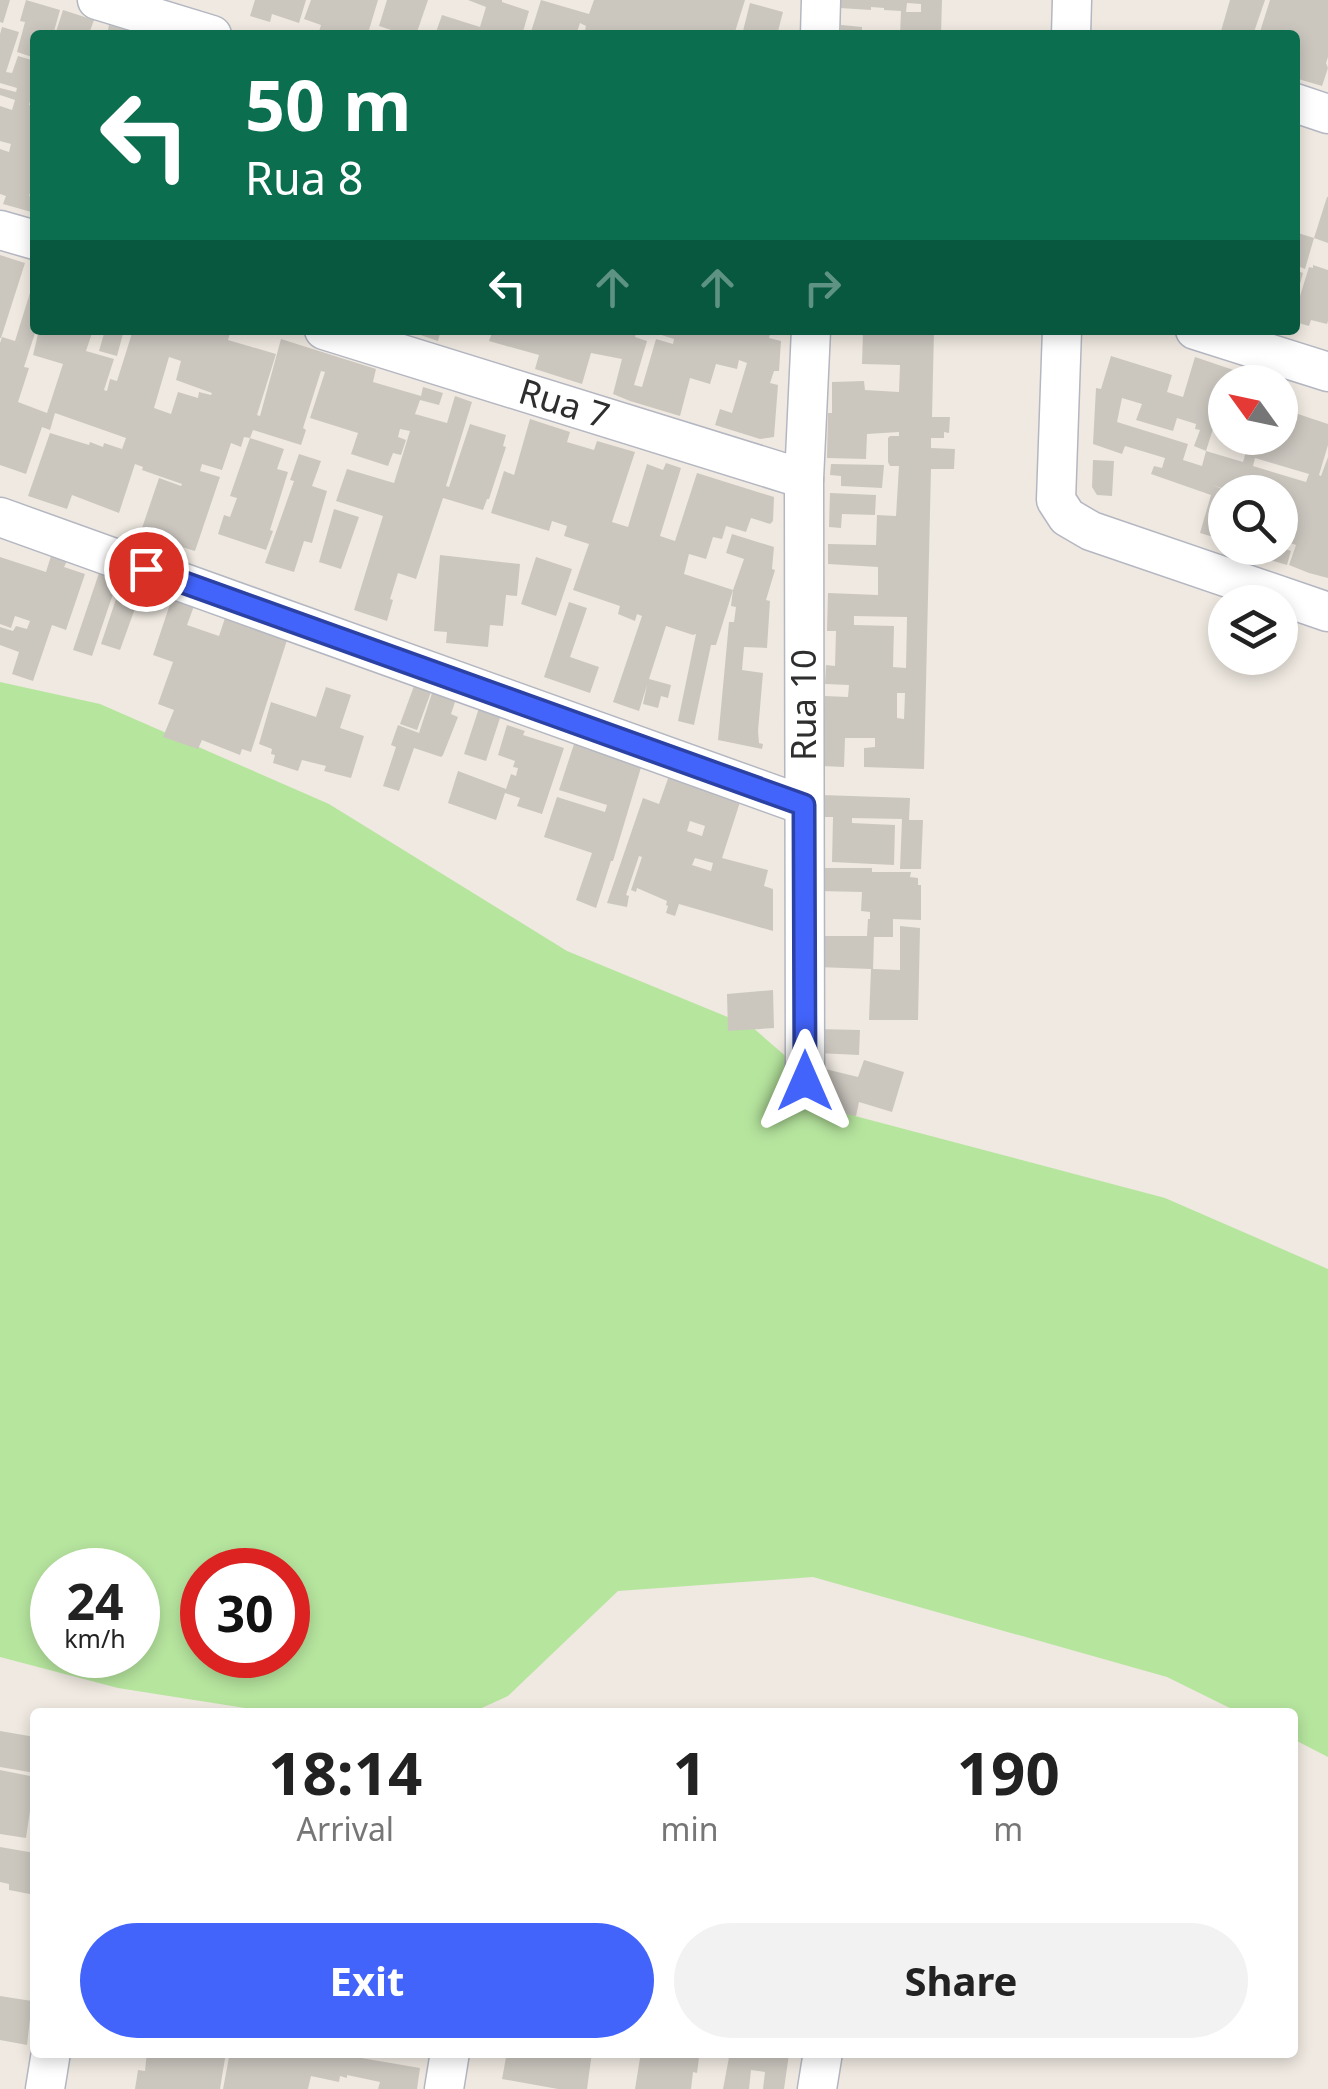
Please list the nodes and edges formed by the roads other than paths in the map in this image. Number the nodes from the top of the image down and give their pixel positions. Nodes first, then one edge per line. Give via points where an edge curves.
1 (97, 0) edge
2 (821, 0) edge
3 (196, 30) edge
4 (820, 30) edge
5 (1300, 105) edge
6 (1328, 114) edge
7 (0, 230) edge
8 (30, 239) edge
9 (340, 335) edge
10 (811, 335) edge
11 (1062, 335) edge
12 (1211, 335) edge
13 (1328, 372) edge
14 (804, 479) junction
15 (0, 517) edge
16 (1328, 612) edge
17 (804, 805) junction
18 (805, 1081) dead end
19 (50, 2058) edge
20 (449, 2058) edge
21 (821, 2058) edge
22 (45, 2089) edge
23 (444, 2089) edge
24 (817, 2089) edge

1 - 3 street
2 - 4 street
5 - 6 street
7 - 8 street
9 - 14 street, Rua 7
10 - 14 street, Rua 10
11 - 16 street via 1056,500 1067,517
12 - 13 street
14 - 17 street, Rua 10
15 - 17 street
17 - 18 street, Rua 10
19 - 22 street
20 - 23 street
21 - 24 street

